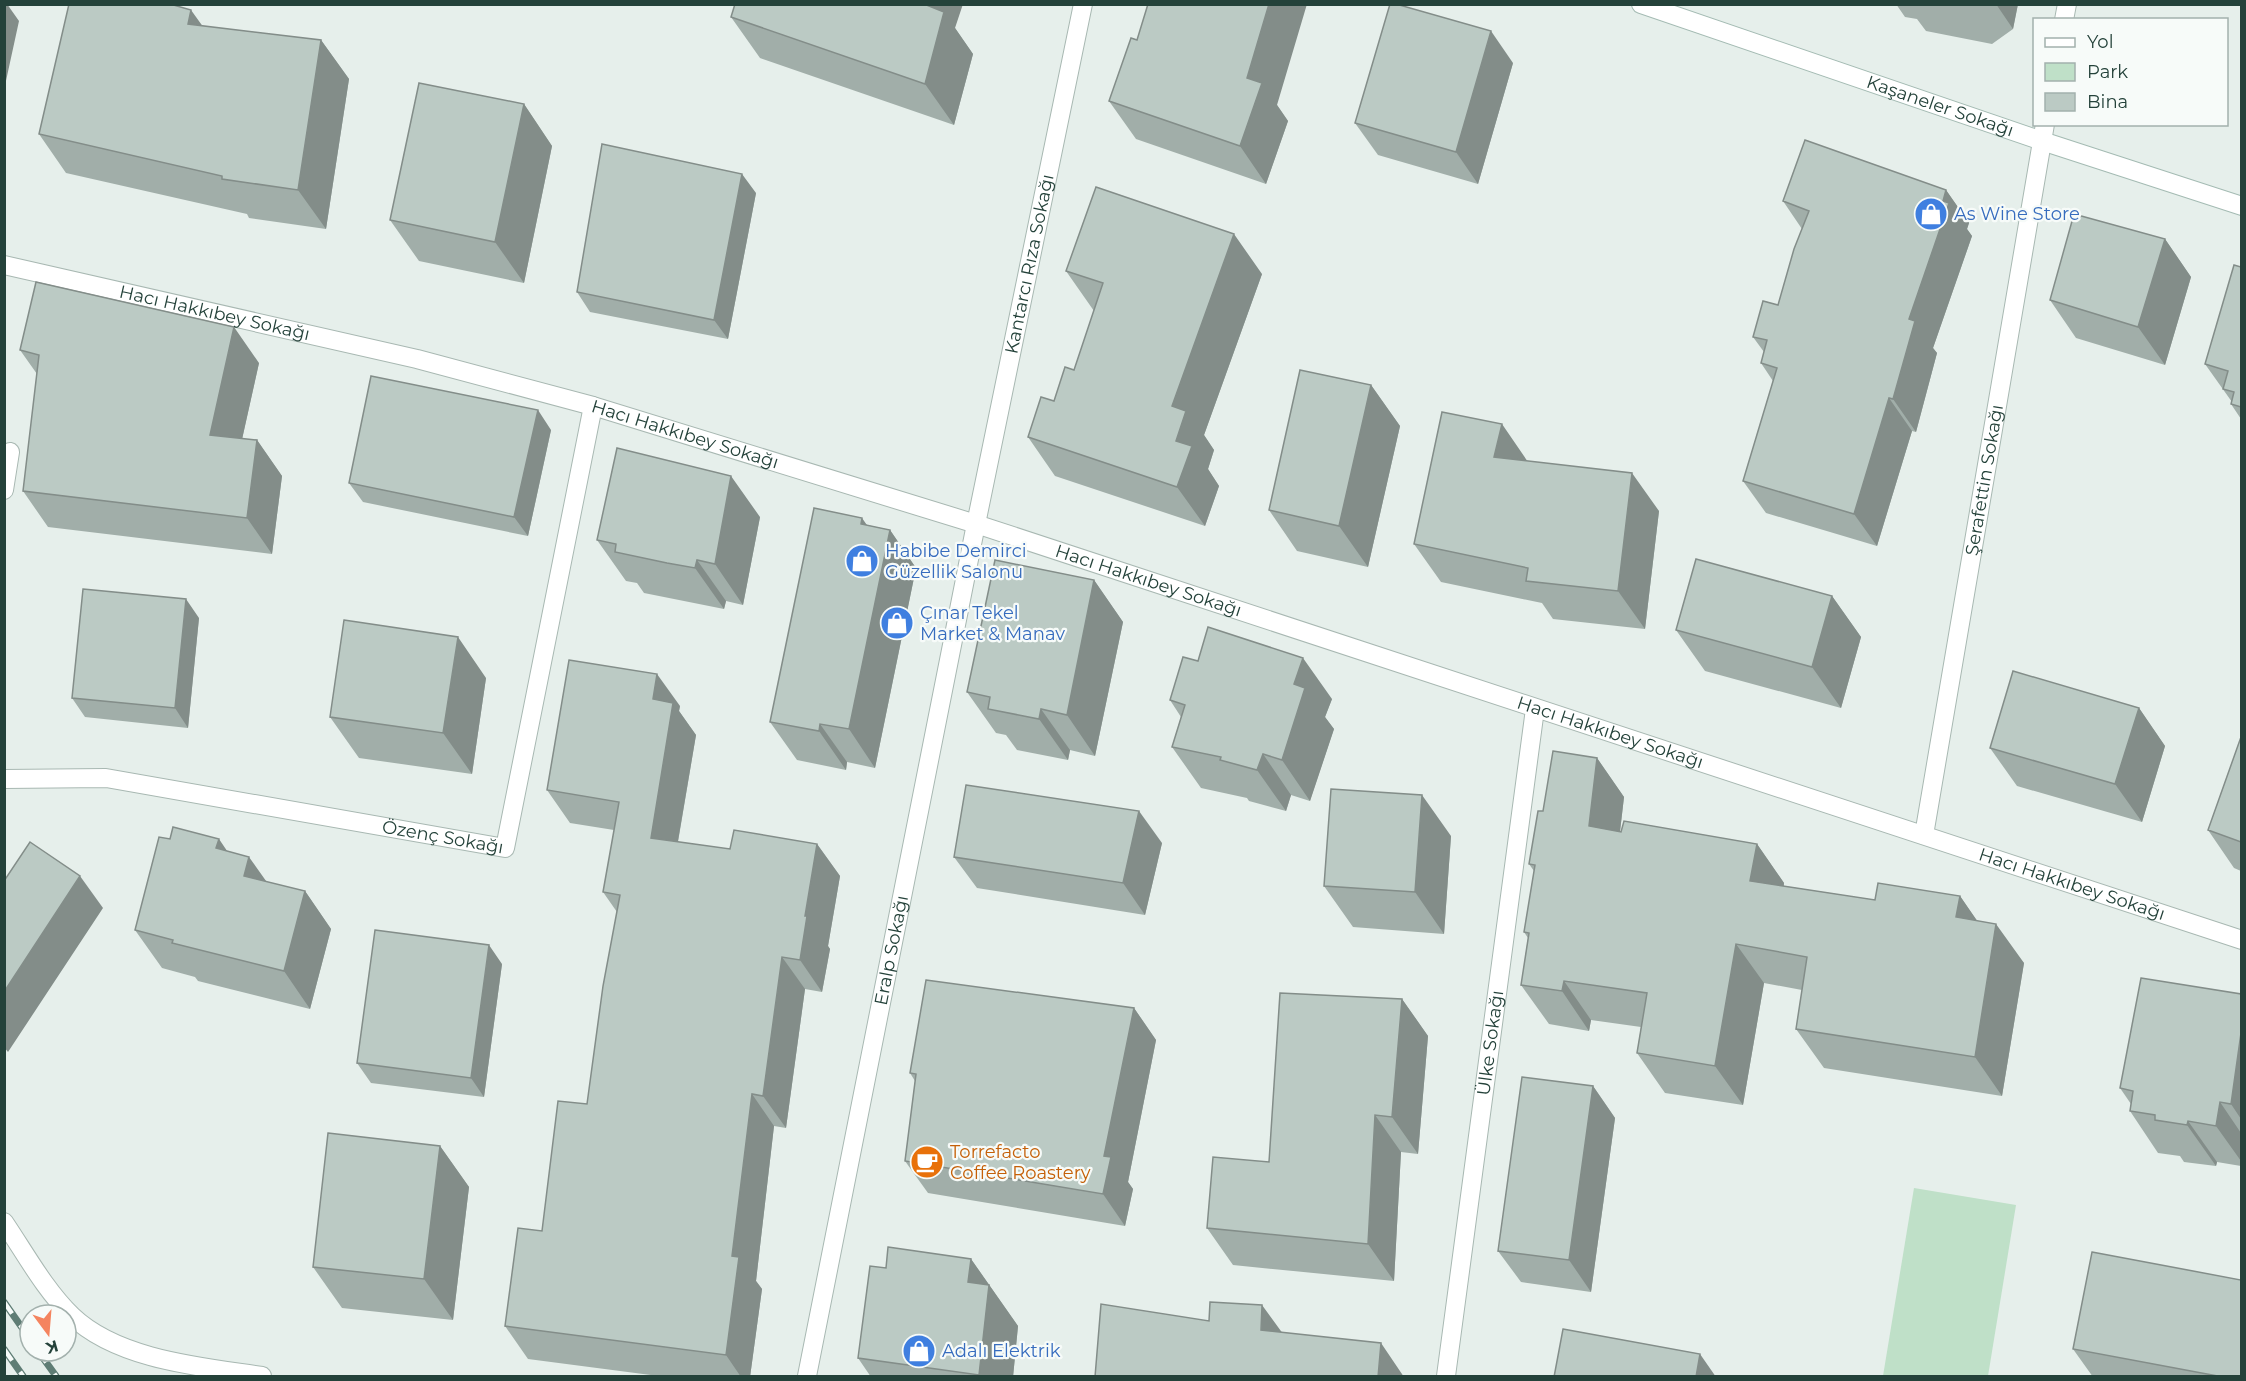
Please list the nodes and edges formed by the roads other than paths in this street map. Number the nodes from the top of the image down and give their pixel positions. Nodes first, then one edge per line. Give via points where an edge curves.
1 (1083, 4) edge
2 (1641, 4) edge
3 (2044, 133) edge
4 (2241, 206) edge
5 (4, 265) edge
6 (593, 406) junction
7 (10, 452) dead end
8 (4, 490) edge
9 (976, 524) junction
10 (1535, 709) junction
11 (4, 779) edge
12 (1924, 835) junction
13 (2241, 940) edge
14 (4, 1222) edge
15 (262, 1377) edge
16 (807, 1377) edge
17 (1446, 1377) edge

1 - 9 street, Kantarcı Rıza Sokağı
2 - 3 street, Kaşaneler Sokağı
3 - 4 street, Kaşaneler Sokağı
3 - 12 street, Şerafettin Sokağı
5 - 6 street, Hacı Hakkıbey Sokağı via 446,366
6 - 9 street, Hacı Hakkıbey Sokağı
6 - 11 street, Özenç Sokağı via 505,849 106,778
7 - 8 street
9 - 10 street, Hacı Hakkıbey Sokağı
9 - 16 street, Eralp Sokağı
10 - 12 street, Hacı Hakkıbey Sokağı
10 - 17 street, Ülke Sokağı
12 - 13 street, Hacı Hakkıbey Sokağı
14 - 15 street via 53,1294 82,1325 148,1355

